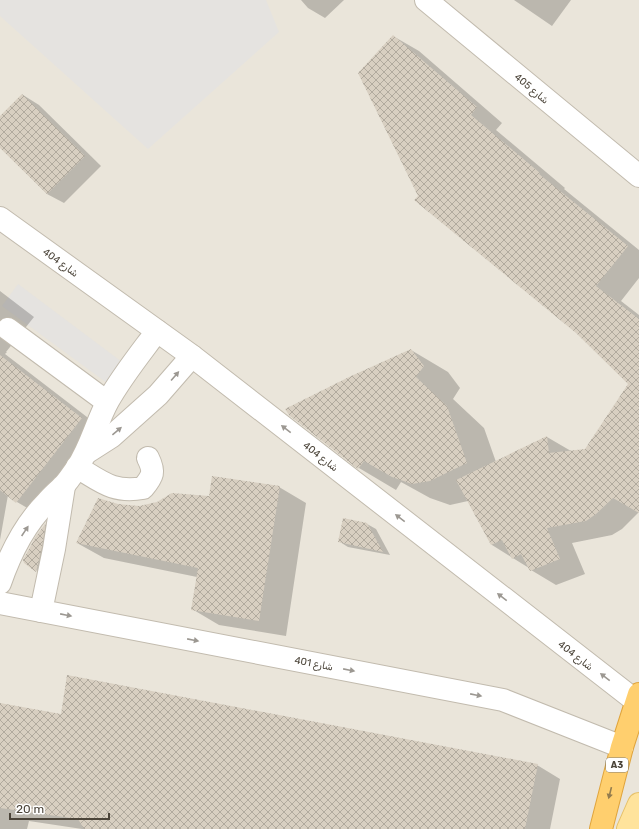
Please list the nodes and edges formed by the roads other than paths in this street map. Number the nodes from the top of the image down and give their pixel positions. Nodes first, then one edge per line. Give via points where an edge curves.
1 (426, 0) edge
2 (639, 176) edge
3 (0, 218) edge
4 (8, 329) dead end
5 (157, 331) junction
6 (192, 356) junction
7 (107, 402) junction
8 (148, 458) dead end
9 (82, 460) junction
10 (64, 486) junction
11 (0, 583) edge
12 (0, 603) edge
13 (41, 611) junction
14 (637, 698) edge
15 (622, 747) junction
16 (639, 804) edge
17 (602, 829) edge
18 (628, 829) edge

1 - 2 street, شارع 405
3 - 5 street, شارع 404
4 - 7 street
5 - 6 street, شارع 404
5 - 7 street
9 -> 6 street via 158,395
14 -> 6 street, شارع 404
7 - 9 street
8 - 9 street via 153,468 151,478 143,488 130,490 116,489 106,484
9 - 10 street
11 -> 10 street via 20,539 46,502
10 - 13 street
12 - 13 street, شارع 401
13 -> 15 street, شارع 401 via 502,700
14 - 15 highway, A3
15 -> 17 highway, A3
16 - 18 main road

